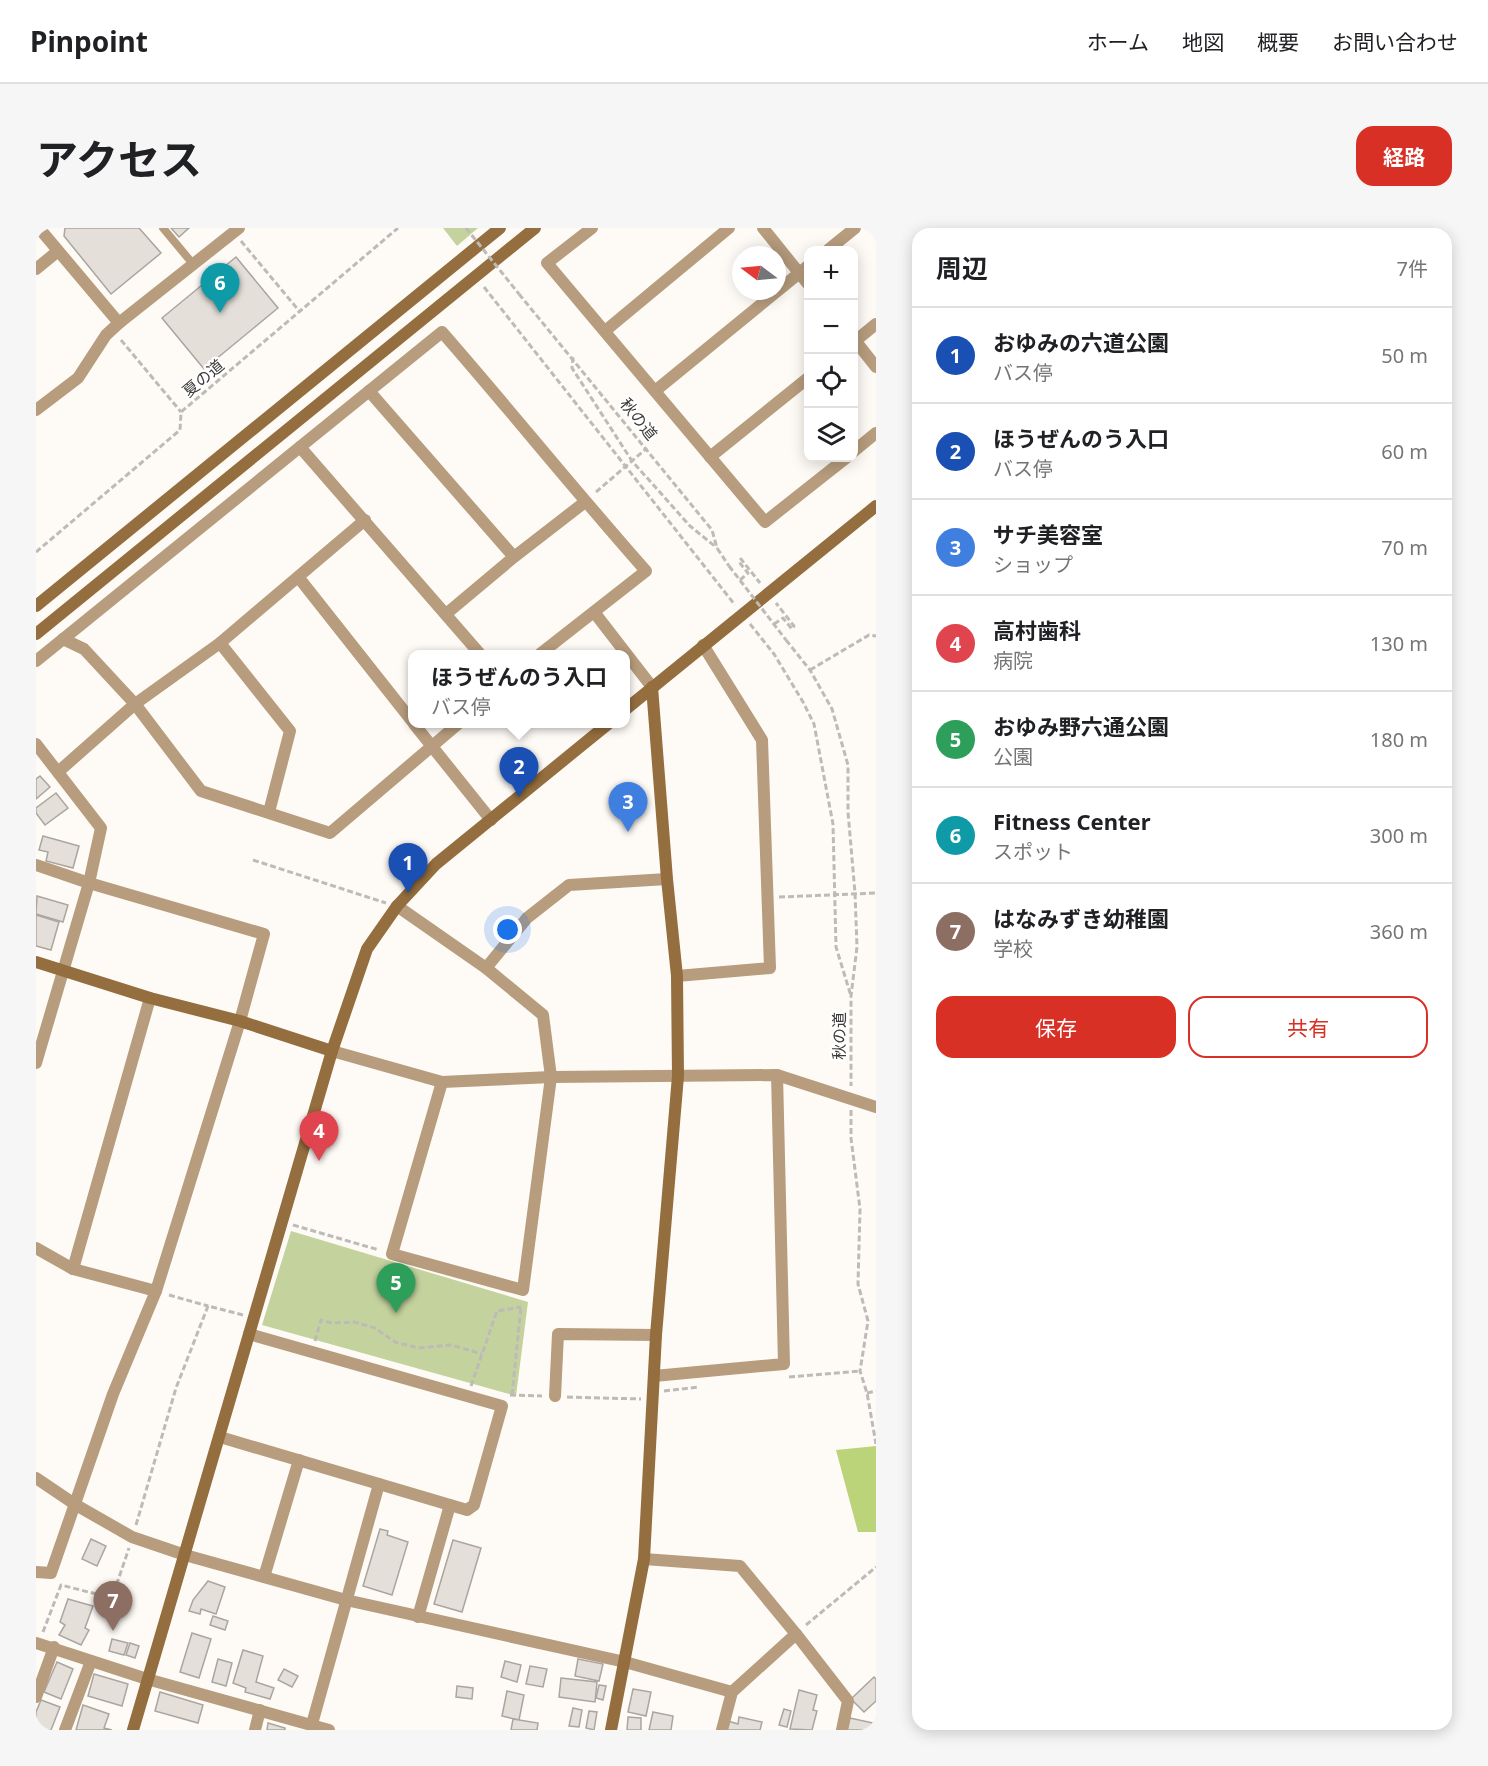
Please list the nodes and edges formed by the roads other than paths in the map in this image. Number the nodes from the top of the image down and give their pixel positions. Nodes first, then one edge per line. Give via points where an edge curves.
1 (39, 228) edge
2 (163, 228) edge
3 (500, 228) edge
4 (536, 228) edge
5 (592, 228) edge
6 (729, 228) edge
7 (763, 228) edge
8 (855, 228) edge
9 (236, 230) edge
10 (833, 246) edge
11 (58, 251) junction
12 (193, 264) junction
13 (36, 269) edge
14 (804, 270) edge
15 (876, 324) edge
16 (115, 326) junction
17 (605, 331) junction
18 (858, 338) edge
19 (858, 346) edge
20 (876, 367) edge
21 (804, 381) edge
22 (369, 391) junction
23 (655, 391) junction
24 (36, 410) edge
25 (876, 433) edge
26 (300, 447) junction
27 (858, 448) edge
28 (710, 457) junction
29 (841, 462) edge
30 (585, 502) junction
31 (876, 506) edge
32 (364, 520) junction
33 (514, 556) junction
34 (299, 578) junction
35 (36, 606) edge
36 (594, 612) junction
37 (446, 614) junction
38 (36, 634) edge
39 (63, 639) junction
40 (220, 643) junction
41 (703, 645) junction
42 (477, 650) edge
43 (545, 650) edge
44 (623, 650) edge
45 (630, 659) edge
46 (36, 661) edge
47 (652, 687) junction
48 (135, 704) junction
49 (630, 706) edge
50 (408, 716) edge
51 (418, 728) edge
52 (452, 728) edge
53 (602, 728) edge
54 (36, 744) edge
55 (432, 746) junction
56 (58, 772) junction
57 (269, 812) junction
58 (491, 820) junction
59 (36, 865) edge
60 (667, 879) junction
61 (89, 883) junction
62 (397, 906) junction
63 (36, 962) edge
64 (486, 968) junction
65 (63, 971) junction
66 (677, 976) junction
67 (150, 998) junction
68 (240, 1021) junction
69 (332, 1051) junction
70 (36, 1064) edge
71 (777, 1075) junction
72 (678, 1076) junction
73 (551, 1077) junction
74 (442, 1082) junction
75 (876, 1107) edge
76 (36, 1248) edge
77 (73, 1269) junction
78 (156, 1291) junction
79 (249, 1334) junction
80 (656, 1335) junction
81 (654, 1376) junction
82 (555, 1396) road end
83 (220, 1437) junction
84 (298, 1460) junction
85 (36, 1478) edge
86 (379, 1484) junction
87 (76, 1504) junction
88 (450, 1505) junction
89 (185, 1555) junction
90 (645, 1559) junction
91 (36, 1572) edge
92 (264, 1577) junction
93 (346, 1600) junction
94 (418, 1617) junction
95 (796, 1634) junction
96 (37, 1643) edge
97 (54, 1647) junction
98 (91, 1661) junction
99 (625, 1662) junction
100 (147, 1679) junction
101 (732, 1692) junction
102 (36, 1697) edge
103 (260, 1710) junction
104 (312, 1725) junction
105 (65, 1730) edge
106 (133, 1730) edge
107 (255, 1730) edge
108 (329, 1730) edge
109 (611, 1730) edge
110 (722, 1730) edge
111 (842, 1730) edge

1 - 11 street
2 - 12 lane
3 - 35 street
4 - 38 street
5 - 17 street via 547,263
6 - 17 street
7 - 14 street
8 - 10 street
9 - 12 street
11 - 13 street
11 - 16 street
12 - 16 street
14 - 23 street
15 - 18 street
16 - 24 street via 78,378
17 - 23 street
19 - 20 street
21 - 28 street
22 - 26 street
22 - 30 street via 442,332
22 - 33 street
23 - 28 street
25 - 27 street
26 - 32 street
26 - 39 street
28 - 29 street via 765,522
30 - 33 street
30 - 36 street via 646,571
31 - 41 street
32 - 34 street
32 - 37 street
33 - 37 street
34 - 40 street
34 - 50 street
36 - 43 street
36 - 44 street
37 - 42 street
39 - 46 street
39 - 48 street via 84,649
40 - 48 street
40 - 57 street via 290,731
41 - 47 street
41 - 66 street via 762,740 770,968
45 - 47 street
47 - 49 street
47 - 60 street
48 - 56 street
48 - 57 street via 201,791
51 - 55 street
52 - 55 street
53 - 58 street
54 - 56 street
55 - 57 street via 330,832
55 - 58 street
56 - 61 street via 101,828
58 - 62 street via 436,864
59 - 61 street
60 - 64 street via 569,885 527,918
60 - 66 street
61 - 65 street
61 - 68 street via 264,934
62 - 64 street
62 - 69 street via 367,949
63 - 65 street
64 - 73 street via 543,1014
65 - 67 street
65 - 70 street
66 - 72 street
67 - 68 street
67 - 77 street
68 - 69 street
68 - 78 street
69 - 74 street
69 - 79 street
71 - 72 street
71 - 75 street
71 - 81 street via 784,1364
72 - 73 street
72 - 80 street
73 - 74 street
73 - 74 street via 523,1290 392,1254
76 - 77 street
77 - 78 street
78 - 87 street via 113,1394
79 - 83 street
79 - 88 street via 502,1406 474,1504 467,1510
80 - 81 street
80 - 82 street via 558,1334
81 - 90 street
83 - 84 street
83 - 89 street
84 - 86 street
84 - 92 street
85 - 87 street
86 - 88 street
86 - 93 street
87 - 89 street via 132,1537
87 - 91 street via 51,1573
88 - 94 street
89 - 92 street
89 - 100 street
90 - 95 street via 740,1566
90 - 99 street
92 - 93 street
93 - 94 street
93 - 104 street
94 - 99 street
95 - 101 street
95 - 111 street via 848,1701
96 - 97 street
97 - 98 street
97 - 102 street
98 - 100 street
98 - 105 street
99 - 101 street
99 - 109 street
100 - 103 street
100 - 106 street
101 - 110 street
103 - 104 street
103 - 107 street
104 - 108 street

